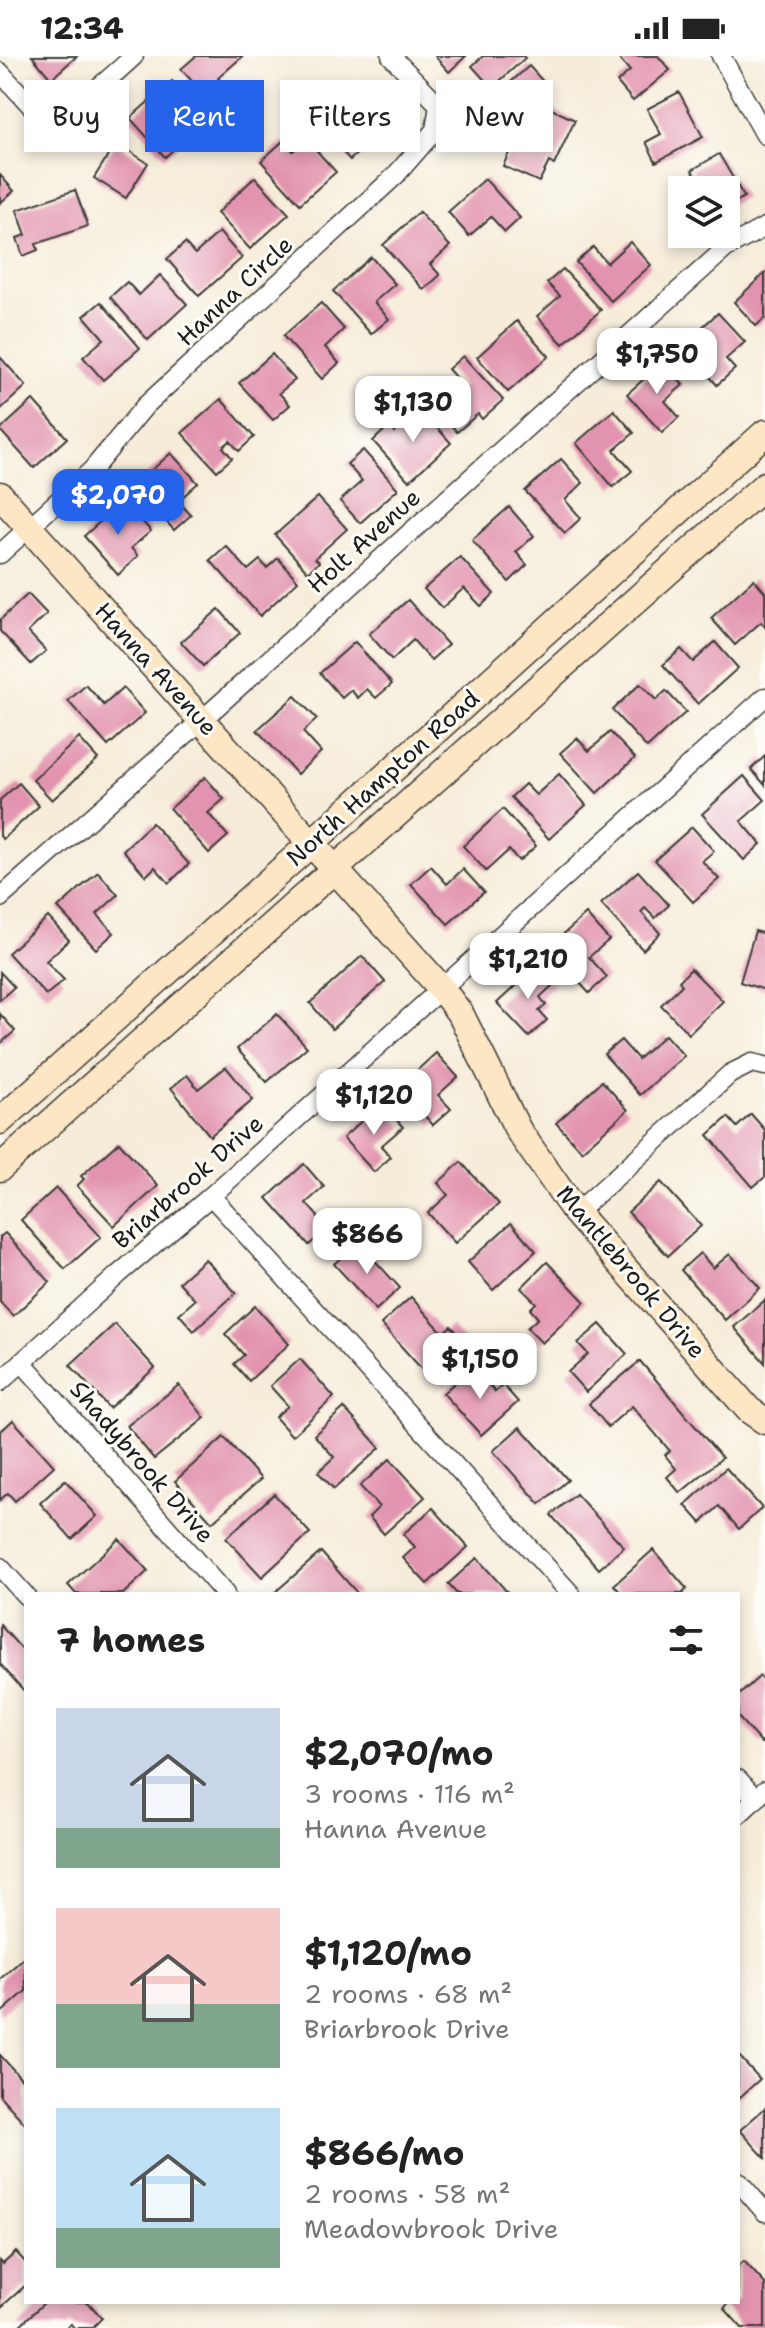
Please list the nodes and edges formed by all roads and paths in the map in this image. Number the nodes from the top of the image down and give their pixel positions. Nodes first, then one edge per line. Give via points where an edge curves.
1 (134, 56) edge
2 (391, 56) edge
3 (721, 56) edge
4 (0, 72) edge
5 (765, 135) edge
6 (765, 227) edge
7 (765, 433) edge
8 (765, 485) edge
9 (0, 495) edge
10 (30, 528) junction
11 (0, 554) edge
12 (765, 697) edge
13 (202, 720) junction
14 (311, 843) junction
15 (334, 869) junction
16 (0, 898) edge
17 (441, 988) junction
18 (765, 1066) edge
19 (0, 1121) edge
20 (0, 1168) edge
21 (211, 1196) junction
22 (576, 1213) junction
23 (22, 1362) junction
24 (0, 1382) edge
25 (765, 1421) edge
26 (0, 1567) edge
27 (223, 1592) edge
28 (569, 1592) edge
29 (24, 1594) edge
30 (740, 1780) edge
31 (760, 1794) edge
32 (740, 1813) edge
33 (740, 2183) edge
34 (765, 2212) edge

1 - 4 street via 101,86 52,118 32,107
2 - 10 street, Hanna Circle via 439,105 435,130 395,176 145,406 92,470
3 - 5 street
6 - 13 street, Holt Avenue via 726,248
7 - 14 main road, North Hampton Road
8 - 15 main road, North Hampton Road
9 - 10 main road, Hanna Avenue
10 - 11 street, Hanna Circle
10 - 13 main road, Hanna Avenue
12 - 17 street, Briarbrook Drive
13 - 14 main road, Hanna Avenue
13 - 16 street, Holt Avenue
14 - 15 main road, Mantlebrook Drive
14 - 19 main road, North Hampton Road
15 - 17 main road, Mantlebrook Drive
15 - 20 main road, North Hampton Road
17 - 21 street, Briarbrook Drive
17 - 22 main road, Mantlebrook Drive via 461,1015 518,1130
18 - 22 street via 752,1063 730,1074
21 - 23 street, Briarbrook Drive
21 - 28 street
22 - 25 main road, Mantlebrook Drive via 749,1410
23 - 24 street, Briarbrook Drive
23 - 27 street, Shadybrook Drive
26 - 29 street
30 - 31 street
31 - 32 street
33 - 34 street

